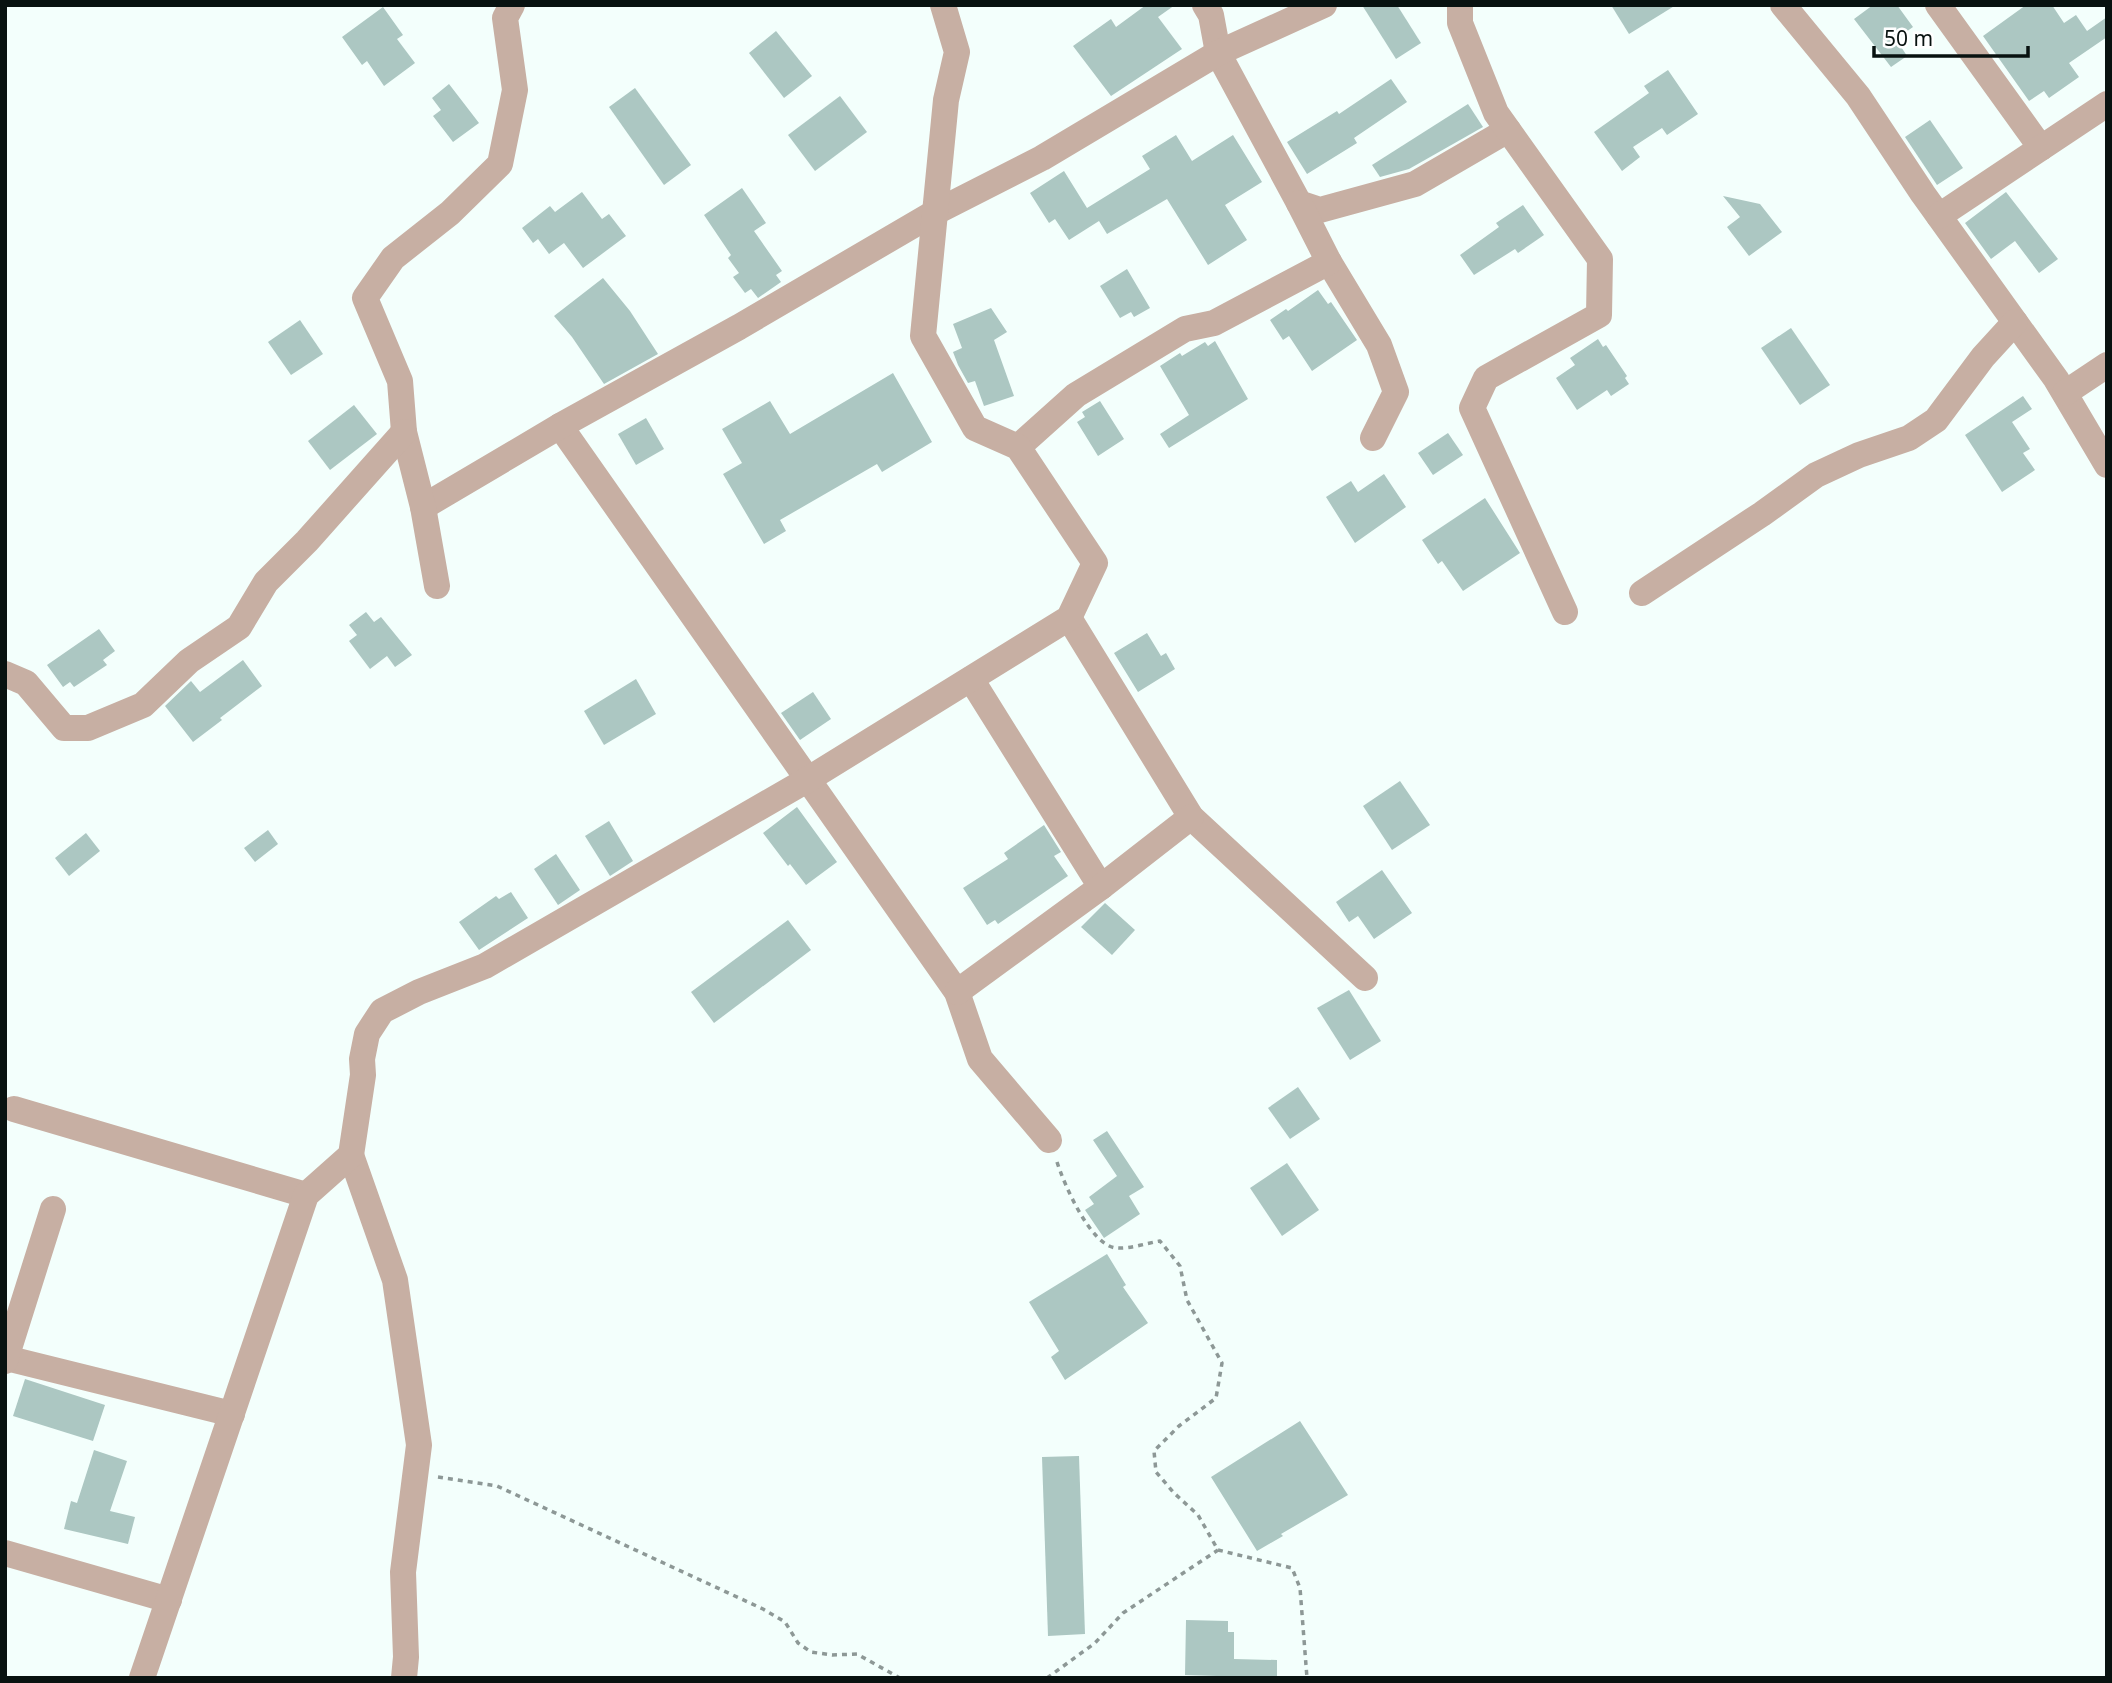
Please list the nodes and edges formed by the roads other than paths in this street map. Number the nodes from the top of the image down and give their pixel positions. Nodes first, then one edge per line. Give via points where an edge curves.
1 (512, 5) edge
2 (943, 5) edge
3 (1205, 5) edge
4 (1324, 5) edge
5 (1460, 5) edge
6 (1783, 5) edge
7 (1938, 5) edge
8 (1218, 53) junction
9 (2107, 104) edge
10 (1507, 130) junction
11 (2041, 148) junction
12 (1299, 203) junction
13 (934, 213) junction
14 (1939, 216) junction
15 (1329, 262) junction
16 (2015, 321) junction
17 (2107, 365) edge
18 (2065, 393) junction
19 (560, 426) junction
20 (404, 432) junction
21 (1373, 438) dead end
22 (1017, 447) junction
23 (2107, 465) edge
24 (423, 507) junction
25 (437, 586) dead end
26 (1642, 593) dead end
27 (1565, 612) dead end
28 (1069, 618) junction
29 (5, 674) edge
30 (971, 679) junction
31 (807, 780) junction
32 (1191, 817) junction
33 (1101, 887) junction
34 (1365, 978) dead end
35 (957, 992) junction
36 (14, 1109) dead end
37 (1049, 1140) road end
38 (351, 1156) junction
39 (306, 1195) junction
40 (53, 1209) dead end
41 (6, 1359) edge
42 (232, 1414) junction
43 (5, 1553) edge
44 (169, 1600) junction
45 (142, 1678) edge
46 (404, 1678) edge

1 - 20 street via 505,18 515,90 500,164 450,213 393,258 365,298 400,381
2 - 13 street via 957,52 946,100
3 - 8 street
4 - 8 street
5 - 10 street via 1460,23
6 - 14 street via 1858,96
7 - 11 street
8 - 12 street
8 - 13 street via 1042,159
9 - 11 street
10 - 12 street via 1415,184 1320,210
10 - 27 street via 1600,258 1599,315 1486,378 1472,408
11 - 14 street
12 - 15 street
13 - 19 street
13 - 22 street via 923,336 975,428
14 - 16 street
15 - 21 street via 1379,345 1396,392
15 - 22 street via 1214,323 1185,329 1076,395
16 - 18 street
16 - 26 street via 1936,419 1909,438 1816,475
17 - 18 street
18 - 23 street
19 - 24 street
19 - 31 street
20 - 24 street
20 - 29 street via 266,582 239,627 189,661 143,705 88,728 64,728 26,683
22 - 28 street via 1095,563
24 - 25 street
28 - 30 street
28 - 32 street
30 - 31 street
30 - 33 street
31 - 35 street
31 - 38 street via 485,966 382,1011 367,1034
32 - 33 street
32 - 34 street
33 - 35 street
35 - 37 street via 980,1059
36 - 39 street
38 - 39 street
38 - 46 street via 396,1280 419,1445 403,1572
39 - 42 street
40 - 41 street
41 - 42 street
42 - 44 street
43 - 44 street
44 - 45 street

